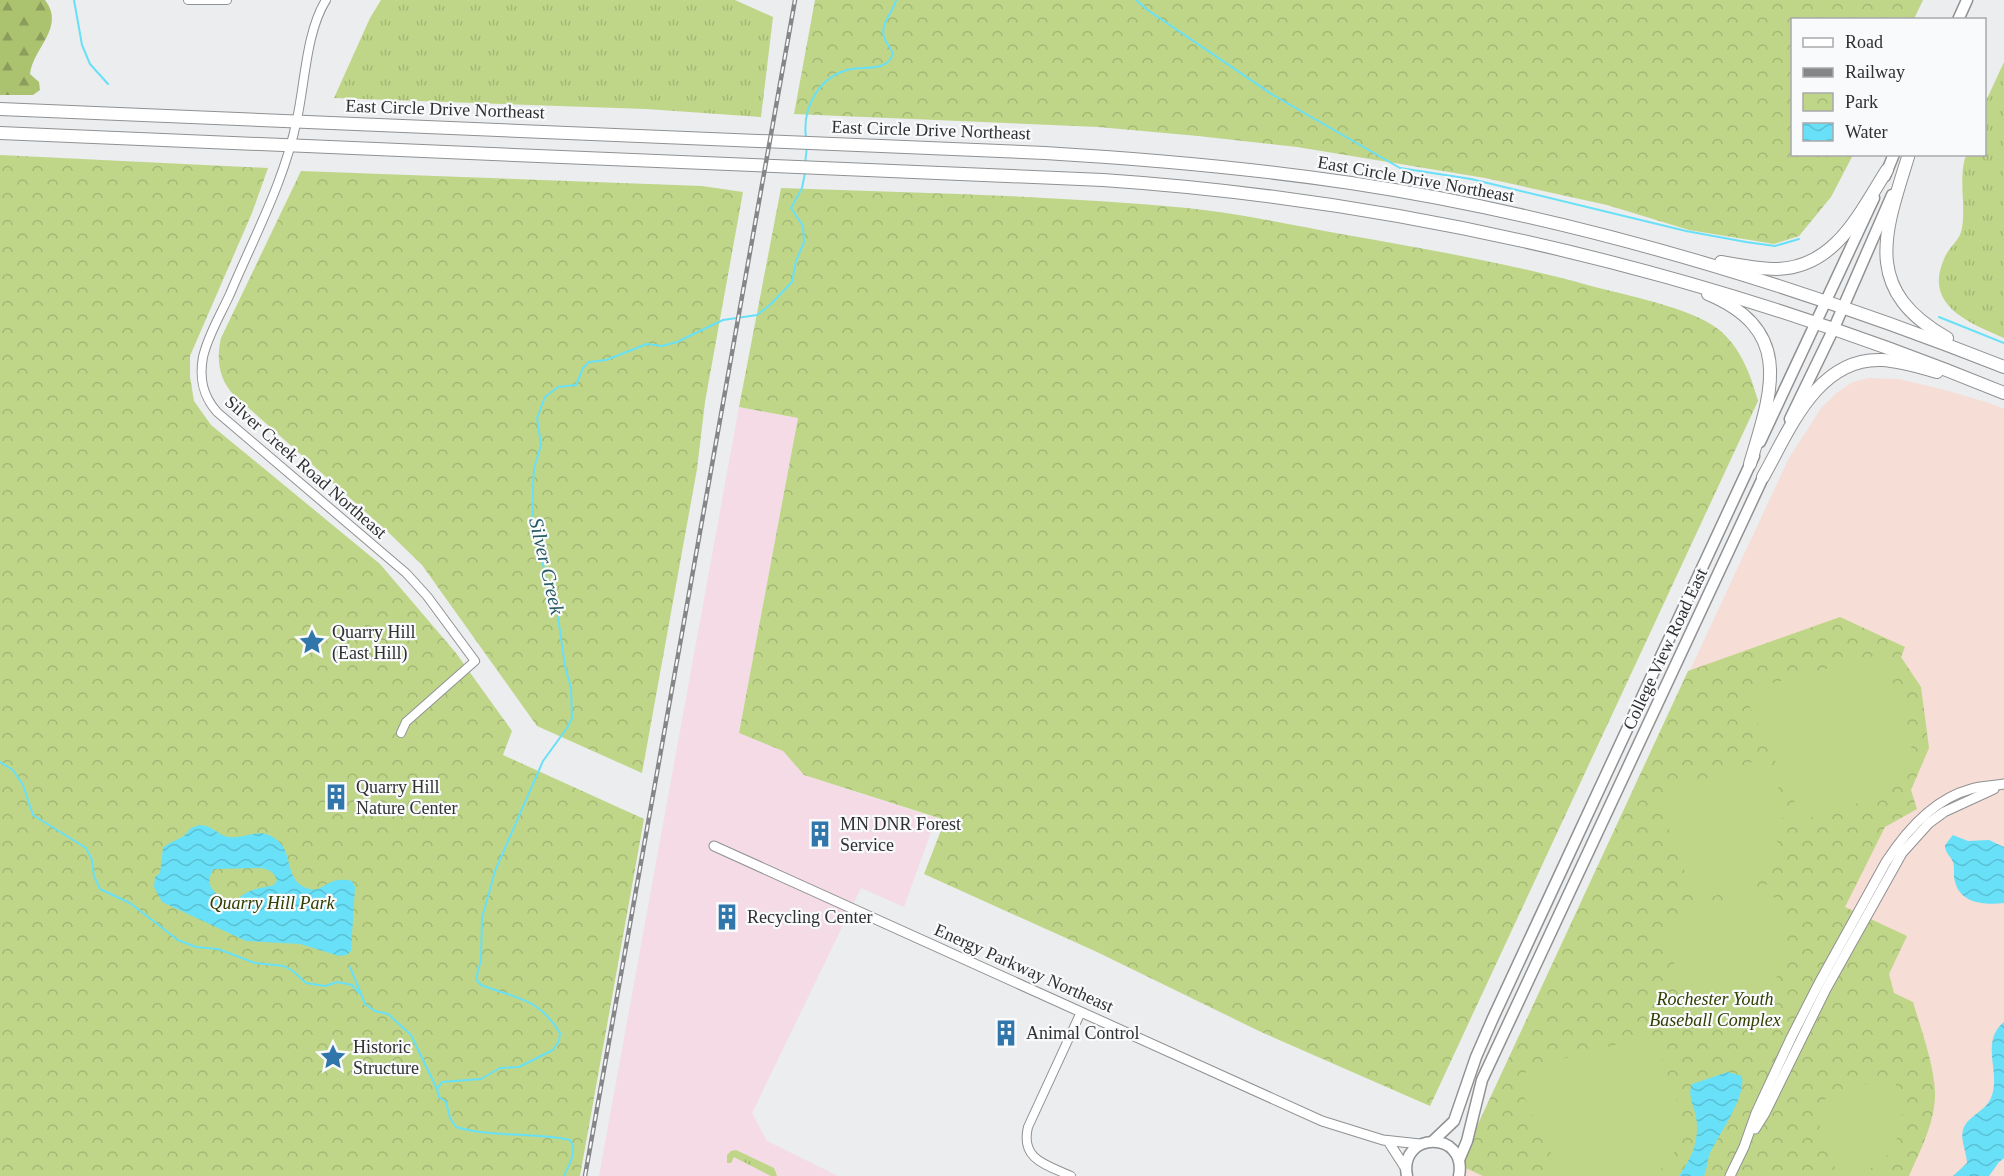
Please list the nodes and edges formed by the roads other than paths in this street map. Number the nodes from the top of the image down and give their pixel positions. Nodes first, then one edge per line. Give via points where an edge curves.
1 (188, 0) edge
2 (227, 0) edge
3 (326, 0) edge
4 (1967, 0) edge
5 (1959, 18) edge
6 (0, 109) edge
7 (297, 121) junction
8 (0, 133) edge
9 (291, 144) junction
10 (1893, 156) edge
11 (1909, 156) edge
12 (1887, 170) junction
13 (1684, 257) junction
14 (1651, 272) junction
15 (1827, 301) junction
16 (1843, 306) junction
17 (1818, 322) junction
18 (1834, 328) junction
19 (2004, 366) edge
20 (1998, 390) edge
21 (1750, 464) junction
22 (1763, 477) junction
23 (401, 733) dead end
24 (2003, 784) edge
25 (714, 846) dead end
26 (1081, 1012) junction
27 (1388, 1141) junction
28 (1433, 1141) junction
29 (1420, 1144) junction
30 (1461, 1170) edge
31 (1406, 1172) edge
32 (1071, 1176) edge
33 (1730, 1176) edge

1 - 2 street
3 - 7 street, Silver Creek Road Northeast via 304,74
4 - 5 main road
6 - 7 main road, East Circle Drive Northeast
7 - 9 street, Silver Creek Road Northeast
7 - 13 main road, East Circle Drive Northeast via 1154,160 1352,184 1477,207
8 - 9 main road
9 - 14 main road via 1103,180 1254,194 1428,221
9 - 23 street, Silver Creek Road Northeast via 271,200 206,348 202,386 211,405 225,420 406,573 475,661 406,722
10 - 12 main road, College View Road East
11 - 16 main road, College View Road East
11 - 19 main road via 1894,200 1886,243 1886,262 1894,290 1928,326
12 - 13 main road via 1843,238 1808,263 1774,269
12 - 15 main road, College View Road East
13 - 15 main road, East Circle Drive Northeast
14 - 17 main road
14 - 21 main road via 1731,306 1750,321 1762,338 1770,360 1771,386
15 - 16 main road, East Circle Drive Northeast
15 - 17 main road, College View Road East
16 - 18 main road, College View Road East
16 - 19 main road, East Circle Drive Northeast
17 - 18 main road
17 - 21 main road, College View Road East
18 - 20 main road
18 - 22 main road, College View Road East
20 - 22 main road via 1899,362 1874,360 1854,364 1834,374 1809,399
21 - 28 main road, College View Road East via 1497,1008 1454,1121
22 - 30 main road, College View Road East via 1482,1080
24 - 33 street via 1944,812 1902,853 1826,989
25 - 26 street, Energy Parkway Northeast
26 - 27 street, Energy Parkway Northeast via 1322,1121
26 - 32 street via 1025,1137 1033,1157
27 - 29 street, Energy Parkway Northeast
27 - 31 street
28 - 29 main road
28 - 30 main road via 1449,1146
29 - 31 main road via 1407,1159

